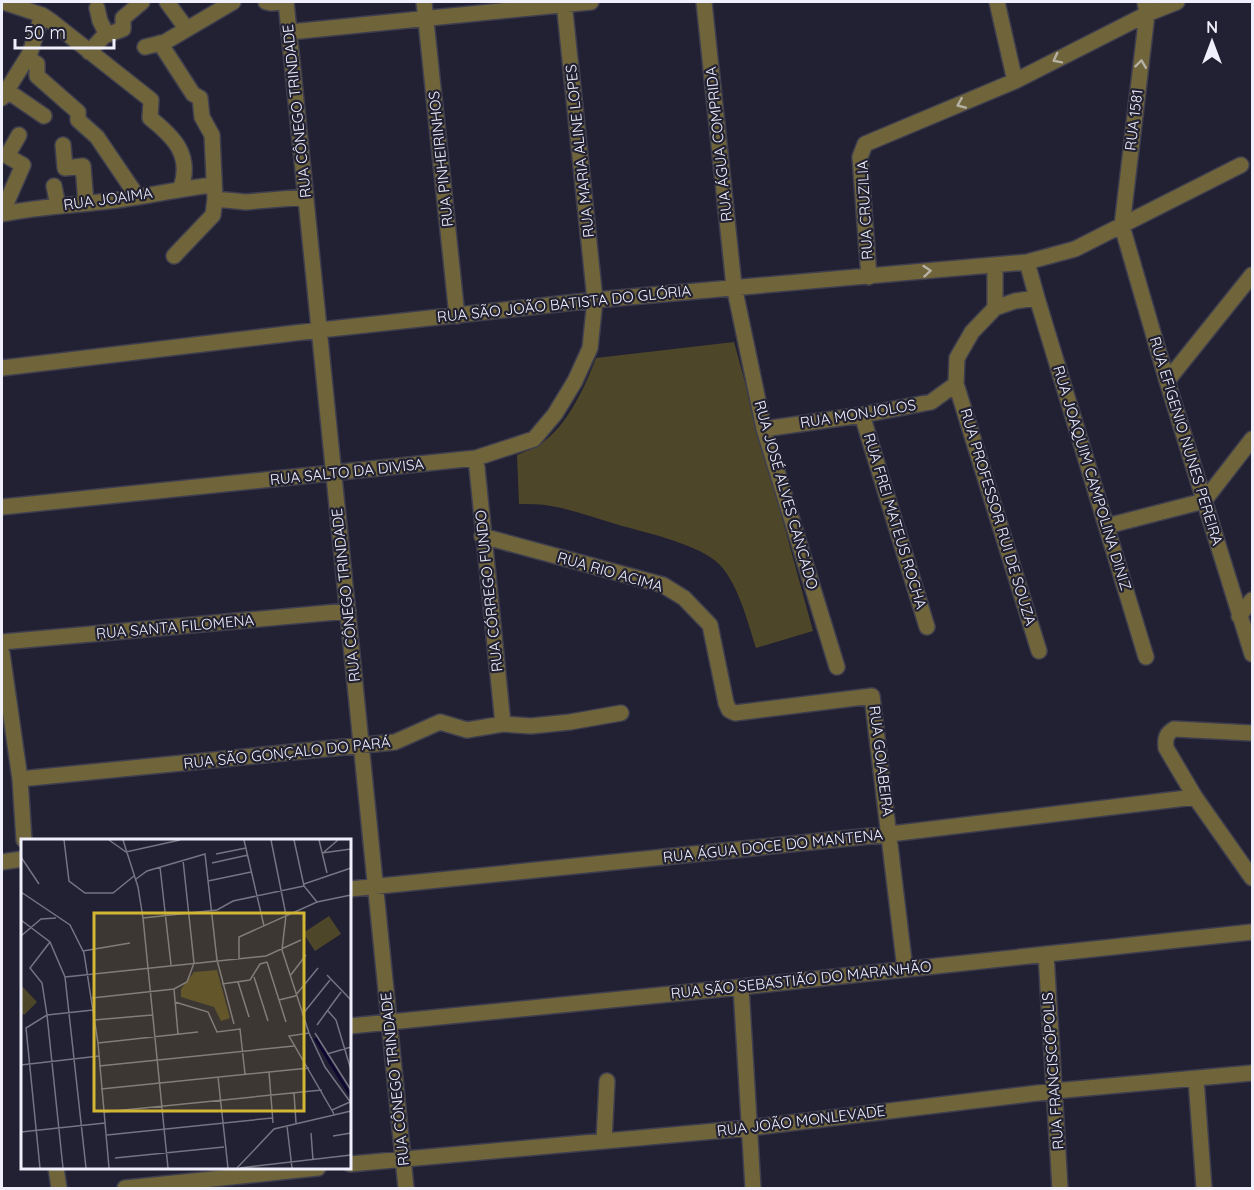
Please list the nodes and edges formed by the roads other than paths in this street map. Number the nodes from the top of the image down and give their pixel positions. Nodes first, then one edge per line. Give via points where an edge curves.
1 (3, 2) edge
2 (142, 2) edge
3 (167, 2) edge
4 (233, 2) edge
5 (266, 2) edge
6 (285, 2) edge
7 (424, 2) edge
8 (591, 2) edge
9 (704, 2) edge
10 (997, 2) edge
11 (1177, 2) edge
12 (564, 3) edge
13 (97, 8) dead end
14 (1146, 8) edge
15 (42, 15) junction
16 (426, 20) junction
17 (186, 28) junction
18 (290, 32) junction
19 (107, 35) junction
20 (89, 52) junction
21 (27, 58) junction
22 (1015, 81) junction
23 (4, 94) edge
24 (44, 116) dead end
25 (19, 135) dead end
26 (63, 145) dead end
27 (1241, 165) dead end
28 (54, 186) dead end
29 (181, 188) junction
30 (215, 192) junction
31 (137, 196) junction
32 (305, 197) junction
33 (86, 203) junction
34 (58, 206) junction
35 (2, 213) edge
36 (1122, 226) junction
37 (174, 256) dead end
38 (1027, 262) junction
39 (995, 265) junction
40 (1252, 275) edge
41 (869, 277) junction
42 (734, 286) junction
43 (1037, 298) junction
44 (595, 300) junction
45 (995, 308) junction
46 (457, 316) junction
47 (320, 330) junction
48 (2, 368) edge
49 (1167, 381) junction
50 (956, 384) junction
51 (862, 415) junction
52 (764, 429) junction
53 (1252, 439) edge
54 (476, 458) junction
55 (334, 474) junction
56 (1204, 501) junction
57 (2, 507) edge
58 (1107, 526) junction
59 (482, 536) junction
60 (1252, 600) edge
61 (348, 611) junction
62 (1239, 616) junction
63 (927, 627) dead end
64 (2, 642) edge
65 (1039, 651) dead end
66 (2, 652) edge
67 (1252, 654) edge
68 (1146, 657) dead end
69 (837, 667) dead end
70 (872, 696) joint
71 (621, 713) dead end
72 (502, 724) junction
73 (1252, 733) edge
74 (361, 747) junction
75 (20, 779) junction
76 (1196, 797) junction
77 (890, 834) junction
78 (24, 839) edge
79 (21, 860) edge
80 (2, 862) edge
81 (1252, 878) edge
82 (375, 887) junction
83 (351, 889) edge
84 (1252, 932) edge
85 (1046, 954) junction
86 (905, 969) junction
87 (741, 987) junction
88 (389, 1022) junction
89 (351, 1026) edge
90 (1252, 1073) edge
91 (1196, 1079) junction
92 (607, 1081) dead end
93 (1054, 1091) junction
94 (749, 1128) junction
95 (604, 1141) junction
96 (403, 1158) junction
97 (351, 1164) edge
98 (56, 1169) edge
99 (300, 1169) edge
100 (59, 1188) edge
101 (125, 1188) edge
102 (406, 1188) edge
103 (753, 1188) edge
104 (1060, 1188) edge
105 (1204, 1188) edge

1 - 15 street
2 - 19 street via 123,18 123,29
3 - 17 street
4 - 17 street
5 - 6 street
6 - 18 street, RUA CÔNEGO TRINDADE
7 - 16 street, RUA PINHEIRINHOS
8 - 12 street
9 - 42 street, RUA ÁGUA COMPRIDA
10 - 22 street
11 - 14 street
12 - 16 street
12 - 44 street, RUA MARIA ALINE LOPES
13 - 19 street
14 -> 22 street
36 -> 14 street, RUA 1581
15 - 20 street
15 - 21 street
16 - 18 street
16 - 46 street, RUA PINHEIRINHOS
17 - 30 street via 165,42 152,45 193,94 201,98 202,117 213,135
18 - 32 street, RUA CÔNEGO TRINDADE
19 - 20 street
20 - 29 street via 151,100 150,118 171,135 182,155 185,175
21 - 23 street
21 - 31 street via 36,64 37,76 78,112 78,120 97,137
22 -> 41 street, RUA CRUZILIA via 865,144 860,157
23 - 24 street
25 - 35 street via 7,156 24,165
26 - 33 street via 65,168 83,166
27 - 36 street, RUA SÃO JOÃO BATISTA DO GLÓRIA
28 - 34 street
29 - 30 street, RUA JOAIMA
29 - 31 street, RUA JOAIMA
30 - 32 street, RUA JOAIMA via 246,202
30 - 37 street via 213,215
31 - 33 street, RUA JOAIMA
32 - 47 street, RUA CÔNEGO TRINDADE
33 - 34 street, RUA JOAIMA
34 - 35 street, RUA JOAIMA
36 - 38 street, RUA SÃO JOÃO BATISTA DO GLÓRIA via 1075,249
36 - 49 street, RUA EFIGENIO NUNES PEREIRA
38 - 39 street, RUA SÃO JOÃO BATISTA DO GLÓRIA
38 - 43 street
41 -> 39 street, RUA SÃO JOÃO BATISTA DO GLÓRIA
39 - 45 street
40 - 49 street
41 - 42 street, RUA SÃO JOÃO BATISTA DO GLÓRIA
42 - 44 street, RUA SÃO JOÃO BATISTA DO GLÓRIA
42 - 52 street, RUA JOSÉ ALVES CANCADO
43 - 45 street
43 - 58 street, RUA JOAQUIM CAMPOLINA DINIZ
44 - 46 street, RUA SÃO JOÃO BATISTA DO GLÓRIA
44 - 54 street, RUA SALTO DA DIVISA via 590,348 555,414 534,438
45 - 50 street via 972,332 957,358
46 - 47 street, RUA SÃO JOÃO BATISTA DO GLÓRIA
47 - 48 street, RUA SÃO JOÃO BATISTA DO GLÓRIA
47 - 55 street, RUA CÔNEGO TRINDADE
49 - 56 street, RUA EFIGENIO NUNES PEREIRA
50 - 51 street, RUA MONJOLOS via 931,402
50 - 65 street, RUA PROFESSOR RUI DE SOUZA
51 - 52 street, RUA MONJOLOS
51 - 63 street, RUA FREI MATEUS ROCHA
52 - 69 street, RUA JOSÉ ALVES CANCADO
53 - 56 street
54 - 55 street, RUA SALTO DA DIVISA
54 - 59 street, RUA CÓRREGO FUNDO
55 - 57 street, RUA SALTO DA DIVISA
55 - 61 street, RUA CÔNEGO TRINDADE
56 - 58 street
56 - 62 street, RUA EFIGENIO NUNES PEREIRA
58 - 68 street, RUA JOAQUIM CAMPOLINA DINIZ
59 - 70 street, RUA RIO ACIMA via 663,585 684,598 710,625 726,703 735,713
59 - 72 street, RUA CÓRREGO FUNDO
60 - 62 street
61 - 64 street, RUA SANTA FILOMENA
61 - 74 street, RUA CÔNEGO TRINDADE
62 - 67 street, RUA EFIGENIO NUNES PEREIRA
66 - 75 street
70 - 77 street, RUA GOIABEIRA
71 - 72 street, RUA SÃO GONÇALO DO PARÁ via 531,726
72 - 74 street, RUA SÃO GONÇALO DO PARÁ via 466,730 440,722 395,742
73 - 76 street via 1174,729 1168,733 1167,748
74 - 75 street, RUA SÃO GONÇALO DO PARÁ
74 - 82 street, RUA CÔNEGO TRINDADE
75 - 78 street
76 - 77 street, RUA ÁGUA DOCE DO MANTENA
76 - 81 street
77 - 82 street, RUA ÁGUA DOCE DO MANTENA
77 - 86 street, RUA GOIABEIRA
79 - 80 street
82 - 83 street, RUA ÁGUA DOCE DO MANTENA
82 - 88 street, RUA CÔNEGO TRINDADE
84 - 85 street, RUA SÃO SEBASTIÃO DO MARANHÃO
85 - 86 street, RUA SÃO SEBASTIÃO DO MARANHÃO
85 - 93 street, RUA FRANCISCÓPOLIS
86 - 87 street, RUA SÃO SEBASTIÃO DO MARANHÃO
87 - 88 street, RUA SÃO SEBASTIÃO DO MARANHÃO
87 - 94 street
88 - 89 street, RUA SÃO SEBASTIÃO DO MARANHÃO
88 - 96 street, RUA CÔNEGO TRINDADE
90 - 91 street, RUA JOÃO MONLEVADE
91 - 93 street, RUA JOÃO MONLEVADE
91 - 105 street
92 - 95 street
93 - 94 street, RUA JOÃO MONLEVADE
93 - 104 street, RUA FRANCISCÓPOLIS
94 - 95 street, RUA JOÃO MONLEVADE
94 - 103 street
95 - 96 street, RUA JOÃO MONLEVADE
96 - 97 street, RUA JOÃO MONLEVADE
96 - 102 street, RUA CÔNEGO TRINDADE
98 - 100 street
99 - 101 street

